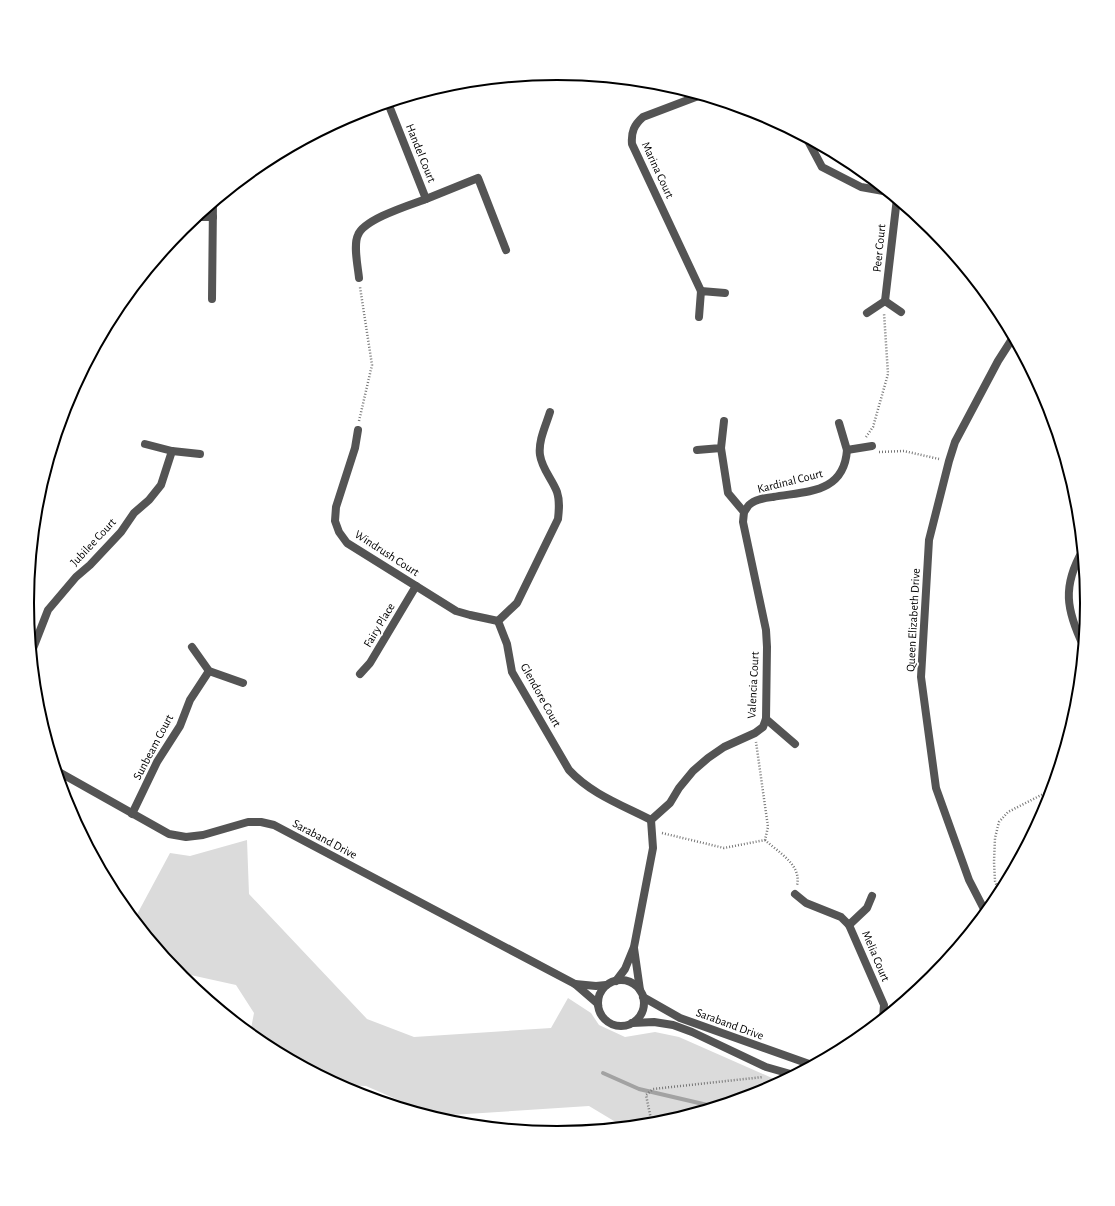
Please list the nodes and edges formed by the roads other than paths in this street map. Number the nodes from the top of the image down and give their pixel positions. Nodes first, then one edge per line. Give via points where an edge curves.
1 (695, 97) edge
2 (390, 107) edge
3 (810, 145) edge
4 (879, 190) edge
5 (426, 199) junction
6 (896, 204) edge
7 (213, 208) edge
8 (213, 216) junction
9 (204, 217) edge
10 (506, 250) dead end
11 (358, 278) road end
12 (701, 291) junction
13 (725, 293) dead end
14 (212, 298) dead end
15 (885, 301) junction
16 (901, 312) dead end
17 (867, 313) dead end
18 (699, 317) dead end
19 (1011, 341) edge
20 (550, 412) dead end
21 (724, 421) dead end
22 (839, 423) dead end
23 (358, 430) road end
24 (145, 444) dead end
25 (868, 446) road end
26 (721, 448) junction
27 (697, 450) dead end
28 (847, 450) junction
29 (172, 451) junction
30 (200, 454) dead end
31 (744, 512) junction
32 (1079, 557) edge
33 (416, 586) junction
34 (498, 621) junction
35 (1080, 639) edge
36 (35, 642) edge
37 (192, 647) dead end
38 (209, 671) junction
39 (360, 674) dead end
40 (243, 683) dead end
41 (766, 719) junction
42 (795, 744) dead end
43 (63, 775) edge
44 (132, 814) junction
45 (651, 820) junction
46 (795, 894) road end
47 (872, 896) dead end
48 (983, 908) edge
49 (849, 925) junction
50 (634, 947) junction
51 (616, 980) junction
52 (575, 984) junction
53 (606, 985) junction
54 (641, 993) junction
55 (598, 1005) junction
56 (883, 1012) edge
57 (632, 1023) junction
58 (807, 1063) edge
59 (788, 1073) edge

1 - 12 street, Marina Court via 643,117 636,123 632,144
2 - 5 street, Handel Court
3 - 4 street via 822,167 861,187
5 - 10 street, Handel Court via 478,178
5 - 11 street via 365,226 358,235 356,247
6 - 15 street, Peer Court
7 - 8 street
8 - 9 street
8 - 14 street
12 - 13 street
12 - 18 street, Marina Court
15 - 16 street
15 - 17 street
19 - 48 street, Queen Elizabeth Drive via 955,442 949,461 929,540 921,677 936,788 969,880
20 - 34 street via 540,454 542,466 556,491 560,505 558,519 517,603
21 - 26 street
22 - 28 street, Kardinal Court
23 - 33 street, Windrush Court via 336,507 339,532 347,543
24 - 29 street
25 - 28 street
26 - 27 street
26 - 31 street via 728,493
28 - 31 street, Kardinal Court via 842,471 832,483 820,488 760,499 750,504
29 - 30 street
29 - 36 street, Jubilee Court via 162,485 48,610
31 - 41 street, Valencia Court via 743,522 766,630
32 - 35 street via 1068,588 1074,627
33 - 34 street, Windrush Court via 456,611
33 - 39 street, Fairy Place via 370,663
34 - 45 street, Glendore Court via 507,644 512,672 569,770 591,790
37 - 38 street
38 - 40 street
38 - 44 street, Sunbeam Court via 190,700 180,726 158,762
41 - 42 street
41 - 45 street, Valencia Court via 763,727 755,734 724,747 708,758 688,777 670,803
43 - 44 street, Saraband Drive
44 - 52 street, Saraband Drive via 169,834 186,837 203,835 248,822 274,825
45 - 50 street via 653,848
46 - 49 street, Melia Court via 806,903 841,918
47 - 49 street, Melia Court via 867,908
49 - 56 street, Melia Court via 884,1005
50 - 51 street via 625,969
50 - 54 street
51 - 53 street
51 - 54 street via 629,982
52 - 53 street, Saraband Drive
52 - 55 street, Saraband Drive
53 - 55 street via 598,998
54 - 57 street via 644,1004 642,1011
54 - 58 street, Saraband Drive via 680,1018
55 - 57 street via 604,1019 610,1023 625,1026
57 - 59 street, Saraband Drive via 654,1022 672,1025 766,1067

